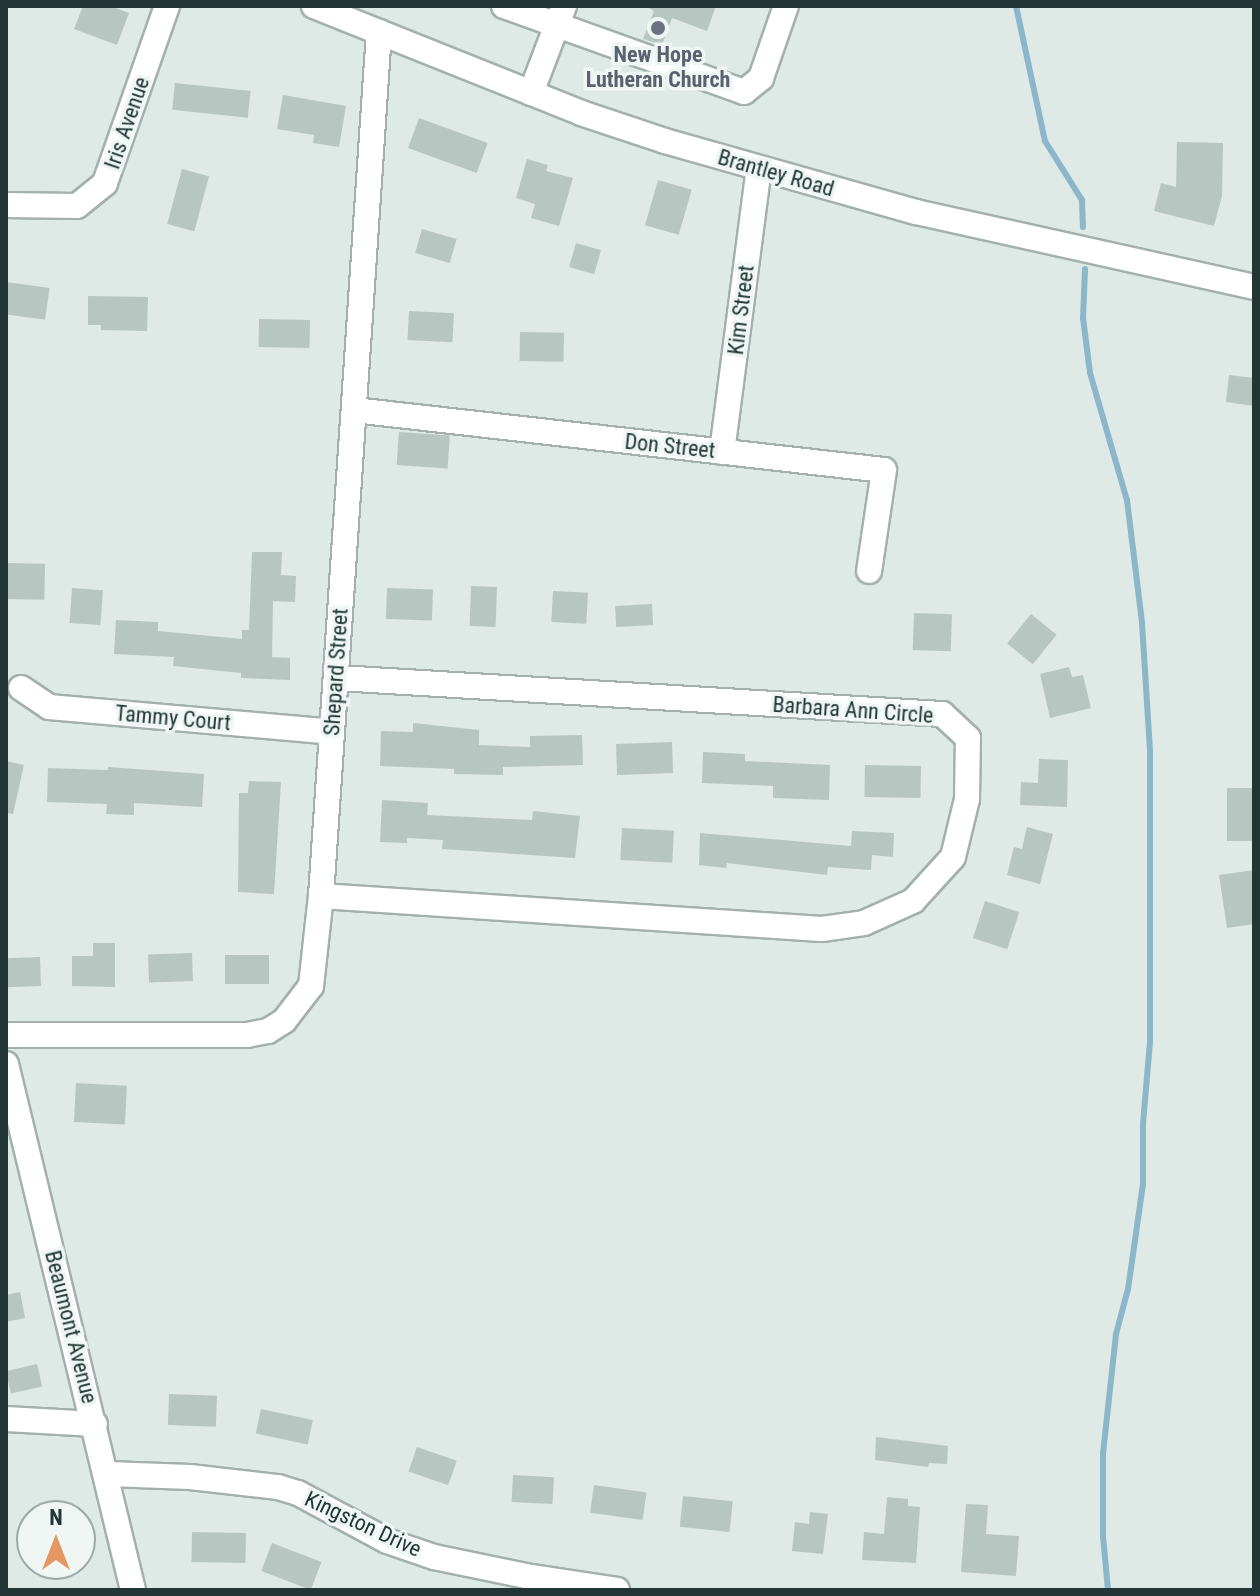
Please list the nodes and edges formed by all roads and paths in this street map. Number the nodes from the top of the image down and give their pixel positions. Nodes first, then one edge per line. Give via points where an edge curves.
1 (167, 6) edge
2 (314, 6) edge
3 (504, 6) edge
4 (786, 6) edge
5 (560, 15) edge
6 (379, 32) junction
7 (531, 93) junction
8 (759, 168) junction
9 (6, 205) edge
10 (1254, 287) edge
11 (354, 410) junction
12 (722, 452) junction
13 (869, 571) dead end
14 (337, 678) junction
15 (21, 688) dead end
16 (332, 732) junction
17 (321, 896) junction
18 (6, 1035) edge
19 (6, 1064) edge
20 (6, 1419) edge
21 (95, 1424) junction
22 (108, 1474) junction
23 (133, 1590) edge
24 (617, 1590) edge

1 - 9 street, Iris Avenue via 105,183 77,206
2 - 6 street, Brantley Road
3 - 5 street
4 - 5 street via 761,78 744,92
5 - 7 street
6 - 7 street, Brantley Road
6 - 11 street, Shepard Street
7 - 8 street, Brantley Road
8 - 10 street, Brantley Road via 916,212
8 - 12 street, Kim Street
11 - 12 street, Don Street
11 - 14 street, Shepard Street
12 - 13 street, Don Street via 884,470
14 - 16 street, Shepard Street
14 - 17 street, Barbara Ann Circle via 942,714 968,738 967,799 953,857 913,901 864,923 822,929
15 - 16 street, Tammy Court via 49,707
16 - 17 street, Shepard Street
17 - 18 street, Shepard Street via 311,986 284,1021 268,1031 179,1037
19 - 21 street, Beaumont Avenue
20 - 21 street
21 - 22 street, Beaumont Avenue
22 - 23 street, Beaumont Avenue
22 - 24 street, Kingston Drive via 278,1487 387,1541 434,1557

